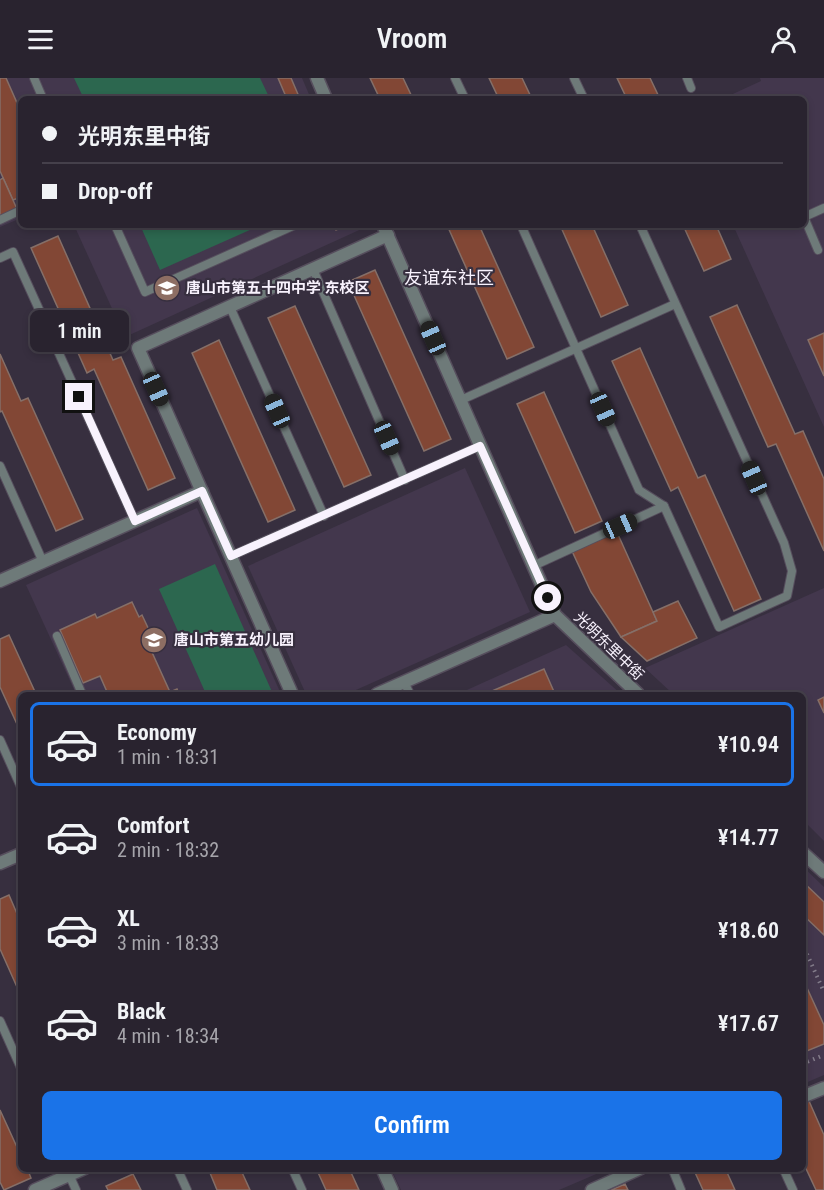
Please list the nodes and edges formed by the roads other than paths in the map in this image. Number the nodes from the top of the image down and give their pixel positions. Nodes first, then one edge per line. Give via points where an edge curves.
1 (34, 78) edge
2 (317, 78) edge
3 (455, 78) edge
4 (574, 78) edge
5 (687, 78) edge
6 (691, 88) dead end
7 (42, 96) edge
8 (325, 96) edge
9 (464, 96) edge
10 (581, 96) edge
11 (824, 208) edge
12 (18, 211) edge
13 (807, 216) edge
14 (0, 219) edge
15 (807, 224) edge
16 (116, 228) edge
17 (288, 228) edge
18 (522, 228) edge
19 (641, 228) edge
20 (385, 230) edge
21 (819, 250) dead end
22 (0, 258) edge
23 (313, 269) junction
24 (675, 304) junction
25 (230, 307) junction
26 (576, 348) junction
27 (461, 400) junction
28 (480, 446) junction
29 (0, 466) edge
30 (405, 480) junction
31 (202, 491) junction
32 (664, 506) junction
33 (324, 516) junction
34 (135, 521) junction
35 (231, 556) junction
36 (44, 562) junction
37 (533, 566) junction
38 (0, 581) edge
39 (555, 615) junction
40 (57, 636) dead end
41 (404, 682) junction
42 (81, 692) edge
43 (291, 692) edge
44 (382, 692) edge
45 (409, 692) edge
46 (636, 692) edge
47 (0, 740) edge
48 (18, 780) edge
49 (18, 855) edge
50 (806, 856) edge
51 (0, 863) edge
52 (824, 872) edge
53 (0, 1021) edge
54 (18, 1061) edge
55 (824, 1088) edge
56 (806, 1095) edge
57 (68, 1172) edge
58 (179, 1172) edge
59 (294, 1172) edge
60 (384, 1172) edge
61 (632, 1172) edge
62 (674, 1172) edge
63 (785, 1172) edge
64 (35, 1190) edge
65 (76, 1190) edge
66 (187, 1190) edge
67 (302, 1190) edge
68 (392, 1190) edge
69 (592, 1190) edge
70 (681, 1190) edge
71 (793, 1190) edge

1 - 7 lane
2 - 8 street
3 - 9 lane
4 - 10 lane
5 - 6 lane
11 - 13 lane
12 - 14 lane
15 - 21 lane
16 - 17 lane via 145,292
18 - 26 lane
19 - 24 lane
20 - 23 street
20 - 27 street, 光明东里中街
22 - 34 lane via 13,252
23 - 25 street
23 - 30 lane
24 - 26 lane
24 - 32 lane via 784,543 792,571 787,596 719,627
25 - 31 street via 138,348
25 - 33 lane
26 - 27 lane
26 - 32 lane via 639,490
27 - 28 street, 光明东里中街
28 - 30 lane
28 - 37 street, 光明东里中街
29 - 36 lane
30 - 33 lane
31 - 34 street
31 - 35 street
32 - 37 lane
33 - 35 lane
34 - 36 street
35 - 43 street
36 - 38 street
37 - 39 street, 光明东里中街
39 - 41 street
39 - 46 street, 光明东里中街
40 - 42 lane
41 - 44 street
41 - 45 lane
47 - 48 lane
49 - 51 street
50 - 52 street
53 - 54 lane
55 - 56 street
57 - 64 street
57 - 65 lane
58 - 66 lane
59 - 67 lane
60 - 68 street
61 - 69 street
62 - 70 lane
63 - 71 lane

